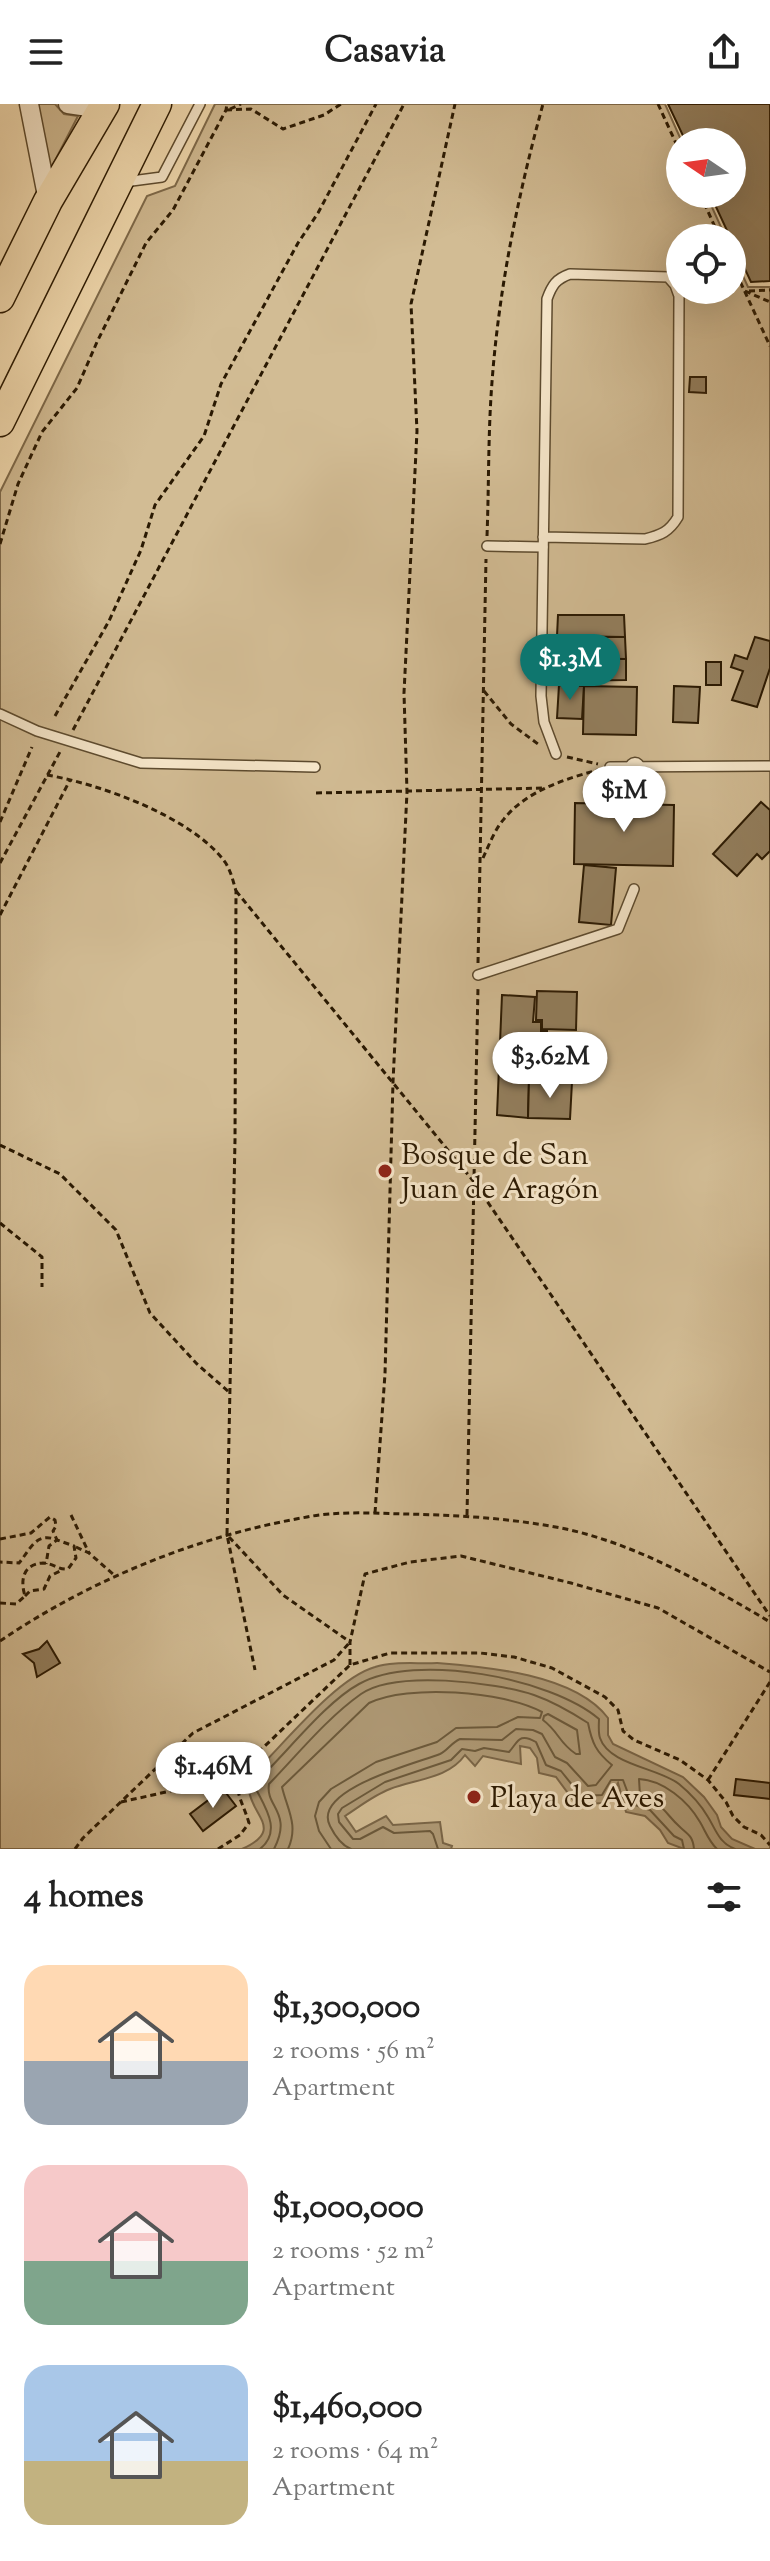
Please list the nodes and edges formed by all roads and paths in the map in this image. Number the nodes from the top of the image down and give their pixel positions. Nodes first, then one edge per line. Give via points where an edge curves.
1 (29, 104) edge
2 (68, 104) edge
3 (157, 104) edge
4 (200, 104) edge
5 (227, 104) edge
6 (241, 104) edge
7 (341, 104) edge
8 (376, 104) edge
9 (404, 104) edge
10 (455, 104) edge
11 (543, 104) edge
12 (658, 104) edge
13 (104, 107) edge
14 (226, 110) junction
15 (669, 128) edge
16 (117, 183) junction
17 (48, 201) junction
18 (770, 290) edge
19 (746, 291) edge
20 (746, 291) edge
21 (746, 293) edge
22 (0, 298) edge
23 (770, 302) edge
24 (770, 346) edge
25 (3, 410) edge
26 (543, 542) junction
27 (0, 544) edge
28 (487, 546) junction
29 (0, 714) edge
30 (55, 716) dead end
31 (67, 741) junction
32 (32, 747) dead end
33 (556, 754) dead end
34 (770, 766) edge
35 (315, 767) dead end
36 (610, 767) joint
37 (635, 767) junction
38 (47, 775) junction
39 (70, 779) junction
40 (546, 788) junction
41 (482, 791) junction
42 (407, 792) junction
43 (316, 793) dead end
44 (636, 804) dead end
45 (0, 822) edge
46 (481, 860) junction
47 (0, 863) edge
48 (634, 889) dead end
49 (236, 891) junction
50 (0, 915) edge
51 (478, 975) junction
52 (393, 1082) junction
53 (0, 1145) edge
54 (474, 1182) junction
55 (0, 1223) edge
56 (42, 1287) dead end
57 (229, 1392) junction
58 (375, 1513) junction
59 (71, 1515) dead end
60 (467, 1515) junction
61 (227, 1535) junction
62 (0, 1539) edge
63 (57, 1540) junction
64 (74, 1546) junction
65 (89, 1553) junction
66 (0, 1562) edge
67 (46, 1564) junction
68 (68, 1569) junction
69 (114, 1575) junction
70 (25, 1596) junction
71 (0, 1603) edge
72 (43, 1612) junction
73 (770, 1616) edge
74 (49, 1620) dead end
75 (770, 1622) edge
76 (0, 1641) edge
77 (350, 1642) junction
78 (350, 1665) junction
79 (255, 1670) dead end
80 (770, 1672) edge
81 (770, 1682) edge
82 (238, 1776) junction
83 (708, 1780) junction
84 (119, 1803) junction
85 (770, 1845) edge
86 (75, 1849) edge
87 (218, 1849) edge

1 - 17 street
2 - 13 street
3 - 16 main road
4 - 16 lane via 162,177
5 - 14 path
6 - 14 path
7 - 14 path via 283,129 251,109
8 - 30 path via 221,384 204,436 155,505 109,621
9 - 31 path
10 - 42 path via 411,304 417,431 404,693
11 - 28 path via 500,303
12 - 15 path
13 - 17 main road
14 - 27 path via 173,210 146,243 77,388 42,432 18,484
16 - 25 main road
17 - 22 main road
18 - 19 path
20 - 23 path
21 - 24 path
26 - 26 lane via 547,299 552,285 570,274 668,277 679,296 678,517 660,536 645,539
26 - 28 lane
26 - 33 lane via 541,696
28 - 41 path
29 - 31 lane
31 - 35 lane via 141,763
31 - 38 path
32 - 45 path
34 - 37 lane
36 - 37 lane
36 - 40 path
37 - 44 street
38 - 39 path
38 - 47 path
39 - 49 path via 107,789 174,821 226,863
39 - 50 path
40 - 41 path
40 - 46 path via 504,818
41 - 42 path
41 - 46 path
42 - 43 path
42 - 52 path
46 - 51 path
48 - 51 lane via 618,929
49 - 52 path
49 - 57 path
51 - 54 path
52 - 54 path
52 - 58 path via 385,1374
53 - 57 path via 60,1174 116,1230 150,1313
54 - 60 path
54 - 73 path
55 - 56 path via 42,1257
57 - 61 path
58 - 60 path
58 - 61 path via 309,1516
59 - 65 path
60 - 75 path via 562,1528 634,1551 707,1584
61 - 69 path
61 - 77 path via 283,1595
61 - 79 path
62 - 63 path via 31,1533 50,1517
63 - 64 path
63 - 66 path via 42,1538 29,1545 19,1563
63 - 67 path via 49,1546
64 - 65 path
64 - 68 path via 76,1558
65 - 69 path
67 - 68 path
67 - 70 path via 23,1573
68 - 70 path via 55,1572 44,1589
69 - 72 path
70 - 71 path via 16,1604
72 - 74 path
72 - 76 path
77 - 78 path
77 - 80 path via 365,1574 461,1556 658,1608
77 - 84 path via 334,1660 193,1733
78 - 82 path
78 - 83 path via 390,1653 480,1653 552,1668 605,1697 618,1710 623,1731 634,1740 680,1760
81 - 83 path
82 - 84 path
82 - 87 path via 237,1793 249,1823
83 - 85 path via 733,1816
84 - 86 path

